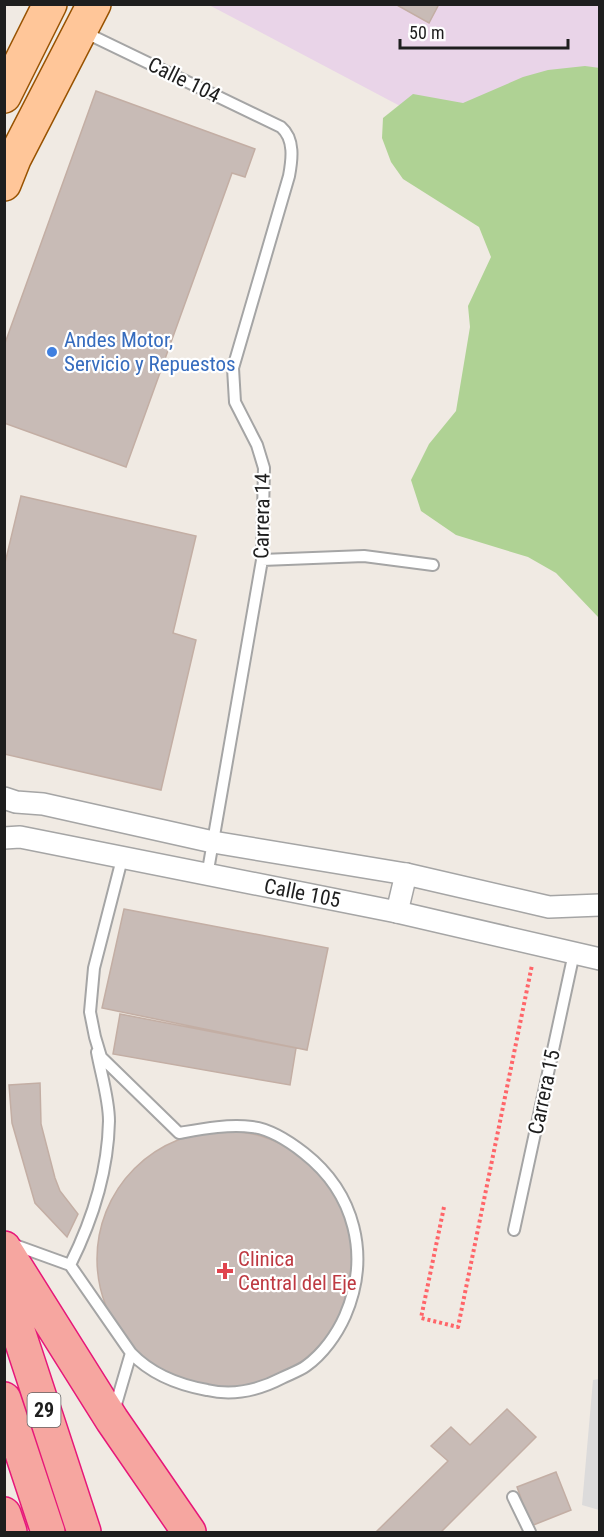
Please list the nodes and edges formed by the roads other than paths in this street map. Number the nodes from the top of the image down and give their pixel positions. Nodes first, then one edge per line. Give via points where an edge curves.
1 (50, 4) edge
2 (87, 17) edge
3 (4, 96) edge
4 (287, 131) joint
5 (4, 184) edge
6 (262, 560) junction
7 (433, 565) dead end
8 (4, 798) edge
9 (43, 804) junction
10 (4, 838) edge
11 (36, 840) junction
12 (213, 842) junction
13 (122, 859) junction
14 (406, 874) junction
15 (207, 876) junction
16 (600, 906) edge
17 (397, 912) junction
18 (574, 953) junction
19 (600, 959) edge
20 (95, 1037) junction
21 (514, 1230) dead end
22 (4, 1241) edge
23 (4, 1248) edge
24 (70, 1265) junction
25 (4, 1288) edge
26 (132, 1353) junction
27 (4, 1399) edge
28 (112, 1420) junction
29 (513, 1497) dead end
30 (4, 1514) edge
31 (10, 1533) edge
32 (48, 1533) edge
33 (84, 1533) edge
34 (166, 1533) edge
35 (189, 1533) edge
36 (530, 1533) edge

1 - 3 main road
2 - 4 lane, Calle 104
2 - 5 main road
4 - 6 lane, Carrera 14 via 292,160 289,176 233,368 235,402 264,468
6 - 7 lane via 364,556
6 - 12 lane, Carrera 14
8 - 9 street, Calle 105
9 - 11 street via 28,812 24,819 25,828
9 - 12 street, Calle 105
10 - 11 street, Calle 105
11 - 13 street, Calle 105
12 - 14 street, Calle 105
12 - 15 lane, Carrera 14
13 - 15 street, Calle 105
13 - 20 lane via 94,968 90,1012
14 - 16 street, Calle 105 via 549,907
14 - 17 street
15 - 17 street, Calle 105
17 - 18 street, Calle 105
18 - 19 street, Calle 105
18 - 21 lane, Carrera 15
20 - 24 lane via 109,1120 98,1191
20 - 26 lane via 101,1057 179,1133 253,1127 288,1141 324,1169 348,1207 358,1249 354,1294 336,1334 308,1365 265,1387 225,1394 183,1386 142,1365
22 - 24 lane
23 - 28 highway
24 - 26 lane
25 - 33 highway, 29
26 - 28 lane
27 - 32 highway, 29
28 - 34 highway
28 - 35 highway
29 - 36 lane
30 - 31 highway

